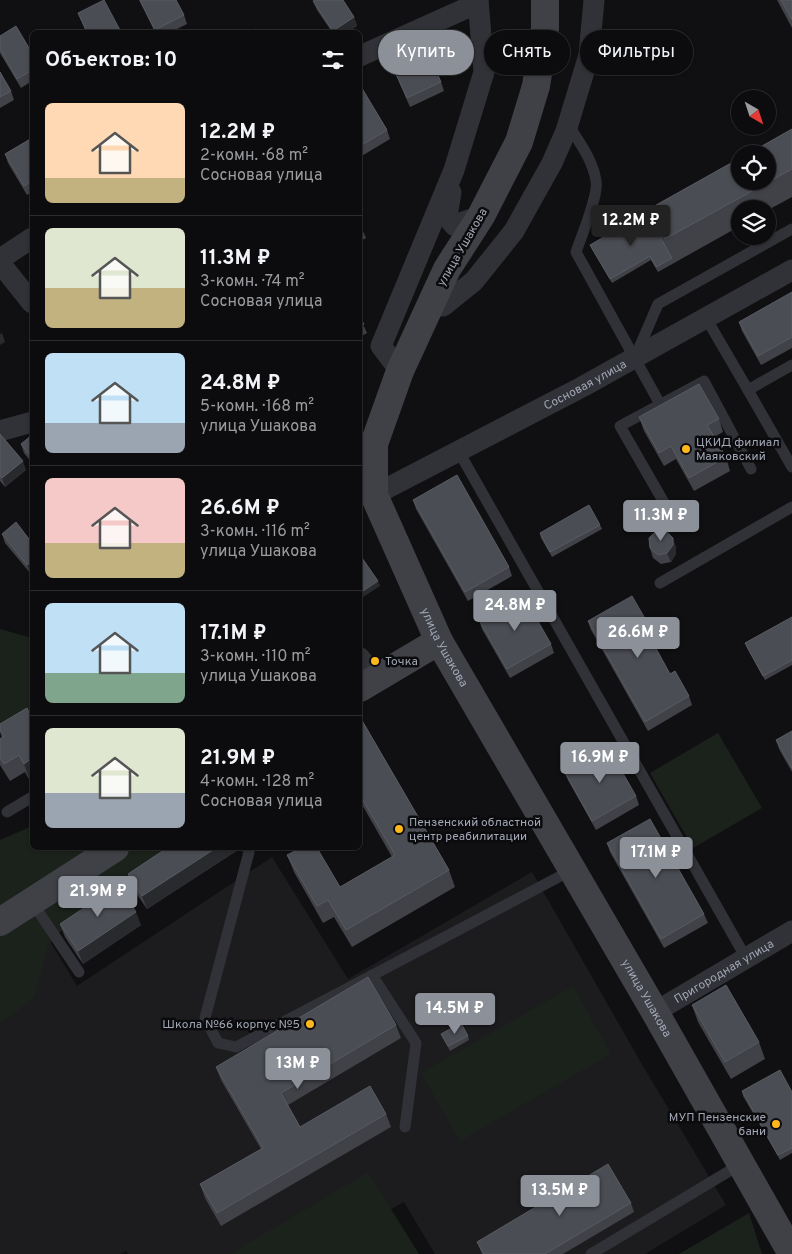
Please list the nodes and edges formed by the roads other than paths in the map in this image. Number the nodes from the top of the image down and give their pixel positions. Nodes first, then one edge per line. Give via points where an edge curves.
1 (545, 0) edge
2 (594, 0) edge
3 (478, 2) edge
4 (362, 55) edge
5 (568, 124) junction
6 (454, 170) junction
7 (481, 216) junction
8 (792, 229) edge
9 (30, 239) edge
10 (0, 259) edge
11 (0, 264) edge
12 (447, 269) junction
13 (792, 270) edge
14 (30, 301) edge
15 (706, 318) junction
16 (635, 357) junction
17 (792, 366) edge
18 (400, 371) junction
19 (748, 390) junction
20 (660, 404) junction
21 (30, 423) edge
22 (0, 432) edge
23 (459, 452) junction
24 (792, 467) edge
25 (751, 469) dead end
26 (374, 495) junction
27 (792, 507) edge
28 (670, 514) dead end
29 (660, 583) dead end
30 (439, 641) junction
31 (365, 674) edge
32 (30, 798) edge
33 (7, 812) dead end
34 (112, 850) edge
35 (248, 850) edge
36 (572, 870) junction
37 (32, 902) junction
38 (0, 922) edge
39 (792, 931) edge
40 (746, 958) junction
41 (79, 972) dead end
42 (372, 975) junction
43 (655, 1012) junction
44 (405, 1127) dead end
45 (741, 1164) junction
46 (591, 1254) edge
47 (792, 1254) edge

1 - 7 main road, улица Ушакова via 545,28 536,86 519,142
2 - 5 street via 589,55
3 - 4 street
3 - 6 street via 484,72
5 - 12 street via 552,163 514,232 474,281 443,306 435,306
5 - 16 lane via 588,156 597,182 576,252
6 - 7 street via 447,216 454,225
6 - 18 street via 381,346
7 - 12 main road, улица Ушакова
8 - 16 lane via 658,304
9 - 10 street
11 - 14 street
12 - 18 main road, улица Ушакова
13 - 15 street, Сосновая улица
15 - 16 street, Сосновая улица
15 - 19 lane
16 - 20 lane
16 - 23 street, Сосновая улица
17 - 19 lane
18 - 26 main road, улица Ушакова via 374,444
19 - 24 lane
20 - 25 lane via 704,381
20 - 28 lane via 620,426
21 - 22 street
23 - 26 street, Сосновая улица
23 - 40 lane
26 - 30 main road, улица Ушакова
27 - 29 lane
30 - 31 main road
30 - 36 main road, улица Ушакова
32 - 33 lane
34 - 37 main road
35 - 42 lane via 205,1018 218,1043 236,1047
36 - 42 lane
36 - 43 main road, улица Ушакова
37 - 38 main road
37 - 41 lane
39 - 40 street, Пригородная улица
40 - 43 street, Пригородная улица
42 - 44 lane via 416,1043
43 - 45 main road, улица Ушакова
45 - 46 lane
45 - 47 main road, улица Ушакова

